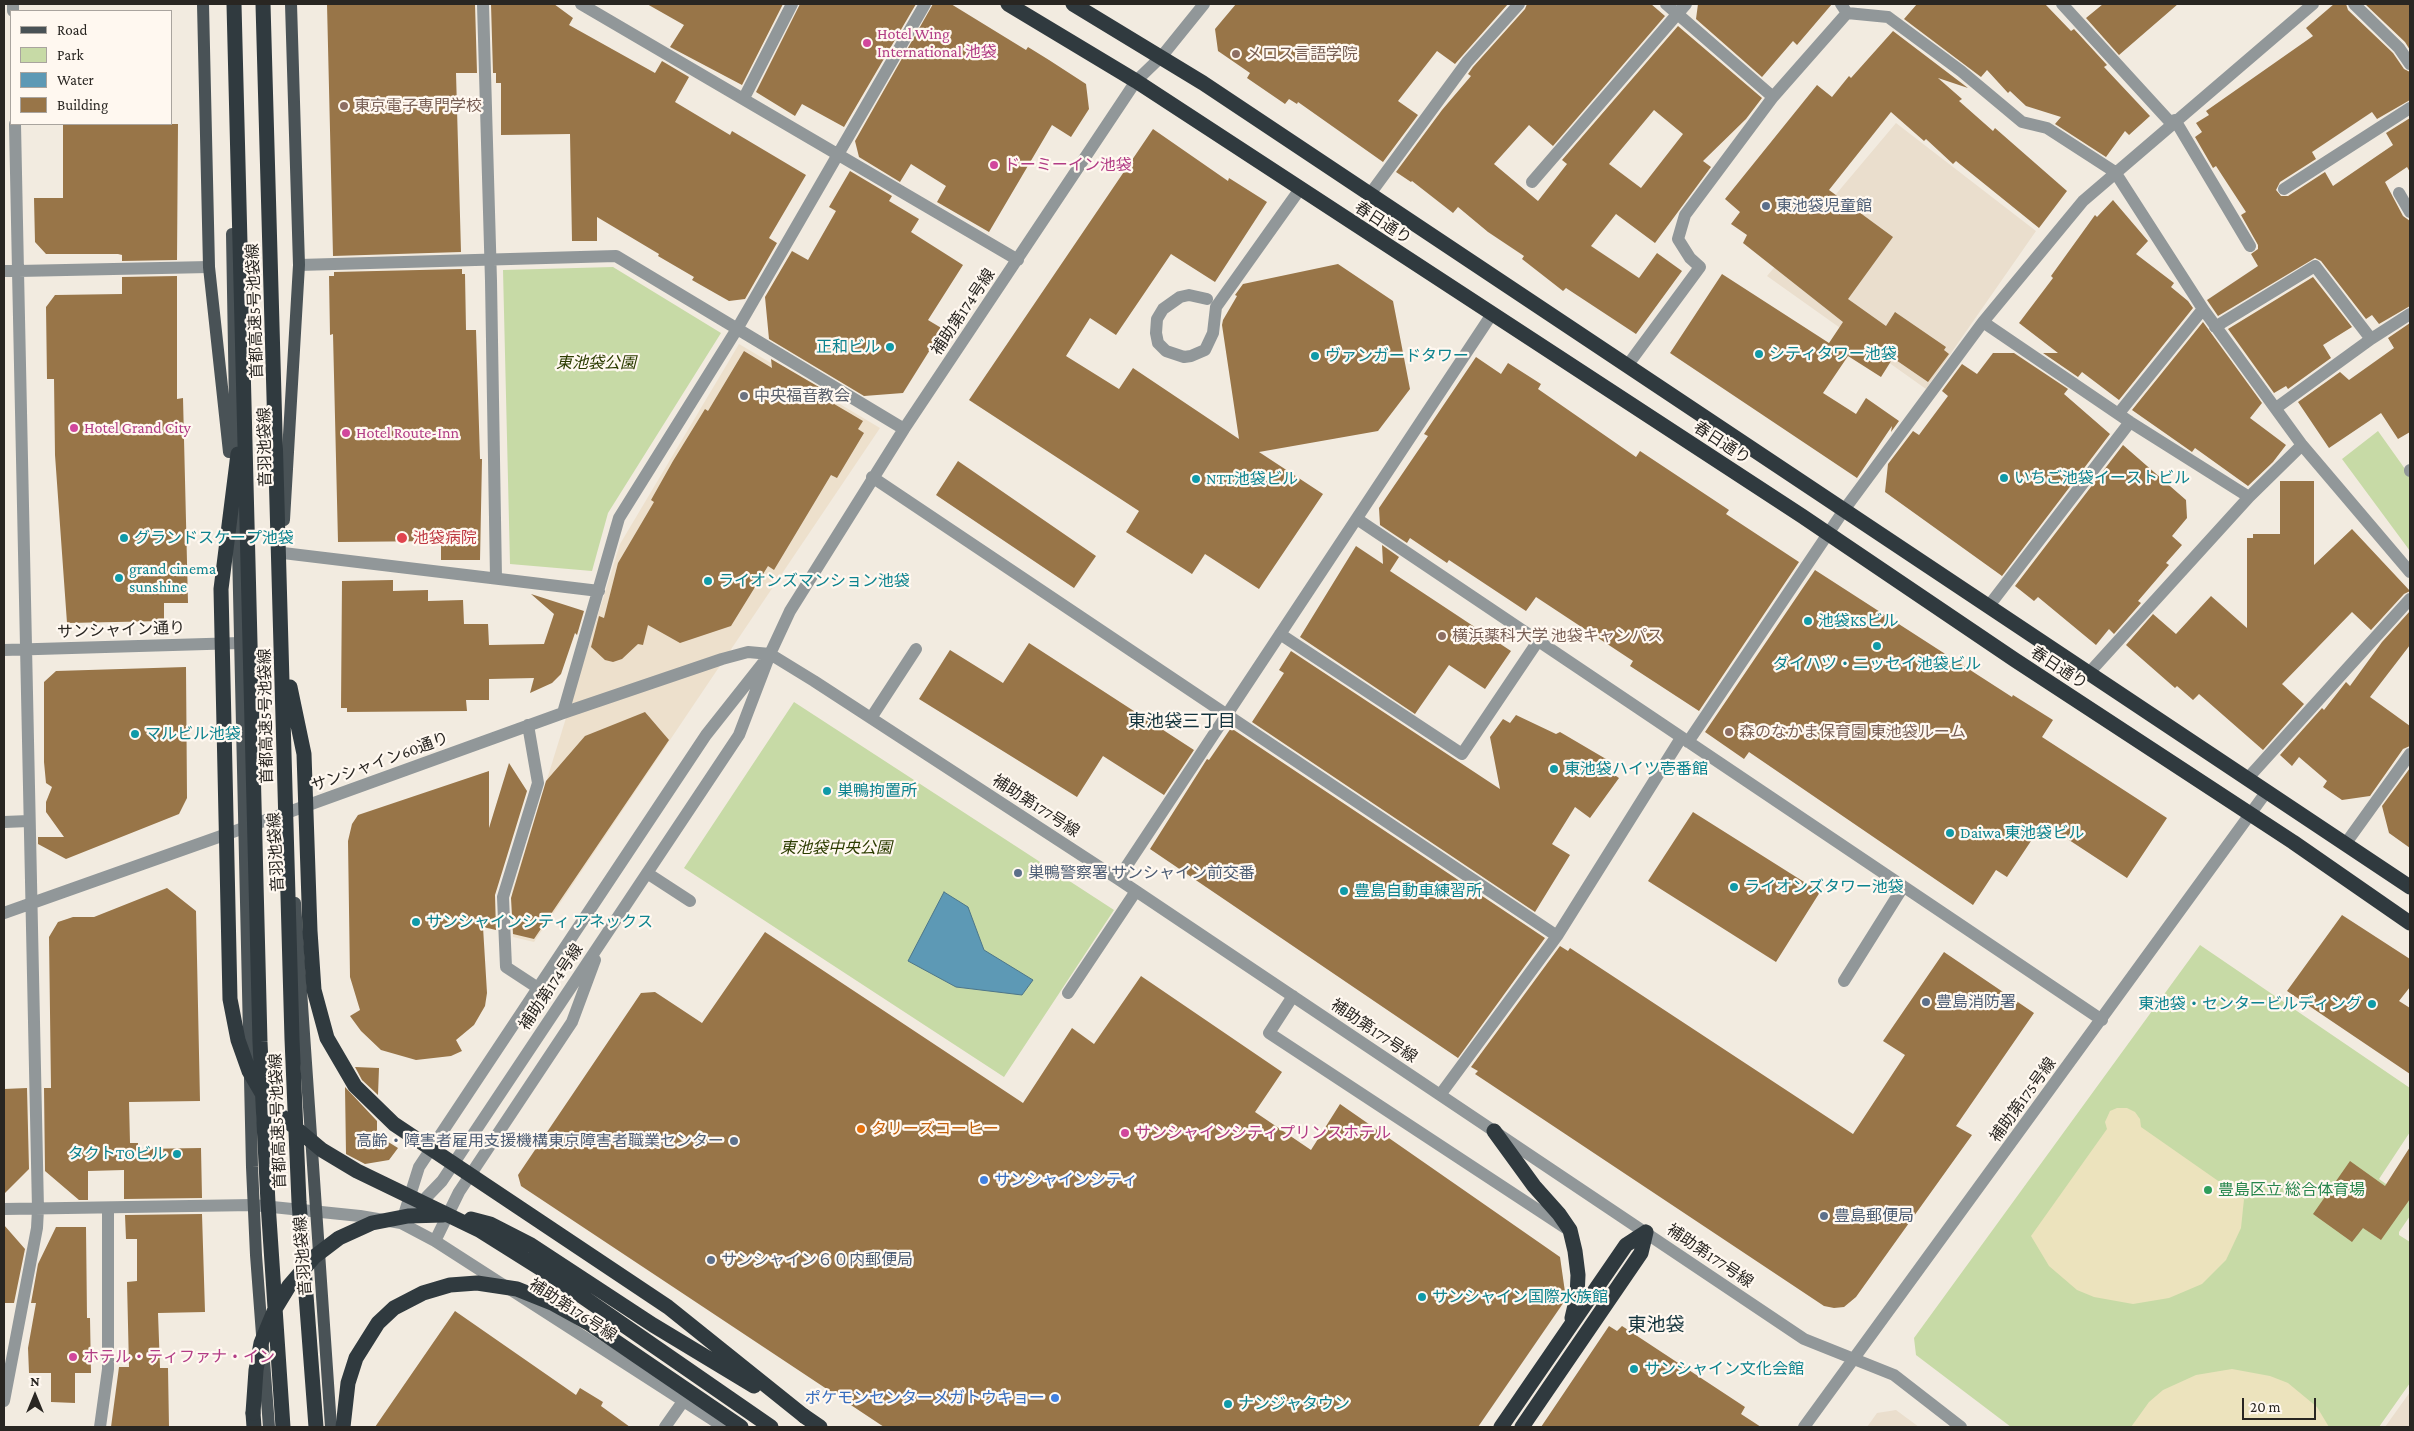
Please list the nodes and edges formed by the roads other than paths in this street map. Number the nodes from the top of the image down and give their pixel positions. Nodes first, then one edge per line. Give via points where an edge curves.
1 (202, 4) edge
2 (228, 4) edge
3 (234, 4) edge
4 (263, 4) edge
5 (270, 4) edge
6 (291, 4) edge
7 (483, 4) edge
8 (581, 4) edge
9 (792, 4) edge
10 (925, 4) edge
11 (1008, 4) edge
12 (1204, 4) edge
13 (1519, 4) edge
14 (1666, 4) edge
15 (1686, 4) edge
16 (2062, 4) edge
17 (2354, 4) edge
18 (1082, 6) edge
19 (2304, 7) edge
20 (1844, 9) edge
21 (1677, 14) junction
22 (1162, 56) junction
23 (2410, 64) edge
24 (1136, 81) junction
25 (1773, 97) junction
26 (744, 98) junction
27 (2410, 108) edge
28 (2173, 122) junction
29 (16, 125) edge
30 (838, 154) junction
31 (2115, 172) junction
32 (1532, 182) dead end
33 (1300, 189) junction
34 (2284, 189) dead end
35 (2399, 193) dead end
36 (1370, 194) junction
37 (2410, 212) edge
38 (2250, 246) dead end
39 (491, 259) junction
40 (1018, 260) junction
41 (299, 265) junction
42 (209, 267) junction
43 (4, 271) edge
44 (18, 271) junction
45 (1207, 299) dead end
46 (2202, 309) junction
47 (1492, 314) junction
48 (2410, 314) edge
49 (1983, 322) junction
50 (2215, 327) junction
51 (737, 329) junction
52 (2371, 339) junction
53 (1627, 366) junction
54 (245, 404) junction
55 (2276, 408) junction
56 (2118, 413) junction
57 (2130, 422) junction
58 (904, 428) junction
59 (2302, 445) junction
60 (872, 477) junction
61 (2249, 497) junction
62 (1844, 510) junction
63 (1357, 519) junction
64 (283, 530) junction
65 (238, 532) junction
66 (1827, 533) junction
67 (283, 554) junction
68 (2410, 572) edge
69 (496, 578) junction
70 (599, 590) junction
71 (2410, 599) edge
72 (1988, 607) junction
73 (1280, 634) junction
74 (282, 639) junction
75 (1538, 641) junction
76 (240, 643) junction
77 (26, 649) junction
78 (916, 649) dead end
79 (4, 650) edge
80 (770, 654) junction
81 (2088, 674) junction
82 (563, 713) junction
83 (1227, 713) junction
84 (871, 718) junction
85 (528, 725) junction
86 (1685, 740) junction
87 (2410, 754) edge
88 (2248, 778) junction
89 (2267, 791) junction
90 (289, 812) junction
91 (2250, 814) junction
92 (4, 822) edge
93 (29, 822) junction
94 (245, 827) junction
95 (2346, 843) junction
96 (647, 873) junction
97 (1118, 879) junction
98 (1903, 887) junction
99 (2410, 887) edge
100 (1136, 891) junction
101 (690, 901) dead end
102 (31, 902) junction
103 (4, 913) edge
104 (2410, 923) edge
105 (1557, 936) junction
106 (602, 940) junction
107 (1844, 981) dead end
108 (538, 988) junction
109 (1068, 993) dead end
110 (1293, 996) junction
111 (2102, 1020) junction
112 (1440, 1095) junction
113 (1494, 1131) junction
114 (253, 1205) junction
115 (4, 1209) edge
116 (38, 1209) junction
117 (108, 1209) junction
118 (316, 1210) junction
119 (401, 1223) junction
120 (1570, 1230) junction
121 (1646, 1232) junction
122 (561, 1234) dead end
123 (435, 1241) junction
124 (608, 1266) dead end
125 (1570, 1326) junction
126 (1854, 1359) junction
127 (684, 1400) junction
128 (4, 1401) edge
129 (804, 1416) junction
130 (100, 1427) edge
131 (254, 1427) edge
132 (269, 1427) edge
133 (284, 1427) edge
134 (316, 1427) edge
135 (332, 1427) edge
136 (344, 1427) edge
137 (666, 1427) edge
138 (724, 1427) edge
139 (741, 1427) edge
140 (771, 1427) edge
141 (820, 1427) edge
142 (1501, 1427) edge
143 (1522, 1427) edge
144 (1804, 1427) edge
145 (1961, 1427) edge

1 - 42 main road
2 - 65 main road, 音羽池袋線
3 - 54 highway, 首都高速5号池袋線, bridge
4 - 74 highway, 首都高速5号池袋線, bridge
5 - 64 main road, 音羽池袋線
6 - 41 main road
7 - 39 street
8 - 26 street
9 - 26 street
10 - 30 street
11 - 24 highway, 春日通り
12 - 22 street, 補助第174号線
13 - 36 street via 1467,62
14 - 21 street
15 - 21 street
16 - 28 street
17 - 23 street
18 - 22 highway, 春日通り
19 - 28 street
20 - 25 street
20 - 31 street via 1888,17 1961,71 2022,122 2047,128
21 - 25 street
21 - 32 street
22 - 24 street, 補助第174号線
22 - 36 highway, 春日通り
24 - 33 highway, 春日通り
24 - 40 street, 補助第174号線
25 - 53 street via 1684,215 1678,239 1700,267
26 - 30 street
27 - 34 street
28 - 31 street
28 - 38 street
29 - 44 street
30 - 40 street
30 - 51 street
31 - 46 street
31 - 49 street via 2082,201
33 - 45 street via 1216,307 1210,343 1205,350 1184,357 1166,351 1158,343 1156,333 1157,319 1164,308 1189,295
33 - 47 highway, 春日通り
35 - 37 street
36 - 53 highway, 春日通り
39 - 41 street
39 - 51 street via 616,256
39 - 69 street
40 - 58 street, 補助第174号線
41 - 64 main road
42 - 44 street
42 - 65 main road
43 - 44 street
44 - 77 street
46 - 50 street
46 - 56 street
47 - 63 street
47 - 66 highway, 春日通り
48 - 52 street
49 - 56 street
49 - 62 street
50 - 52 street via 2315,266
50 - 55 street
51 - 58 street
51 - 70 street via 619,518
52 - 55 street
53 - 62 highway, 春日通り
54 - 133 highway, 首都高速5号池袋線, bridge via 260,1042
54 - 140 highway, bridge via 221,589 230,999 238,1040 249,1071 280,1115 322,1150 479,1230 557,1279
55 - 59 street
56 - 57 street
57 - 61 street
57 - 72 street
58 - 60 street, 補助第174号線
59 - 61 street
59 - 68 street
60 - 80 street, 補助第174号線 via 790,611
60 - 83 street
61 - 81 street
62 - 66 street
62 - 72 highway, 春日通り
63 - 73 street
63 - 75 street
64 - 67 main road, 音羽池袋線
65 - 76 main road, 音羽池袋線
66 - 86 street
66 - 91 highway, 春日通り
67 - 69 street
67 - 90 main road, 音羽池袋線
69 - 70 street
70 - 82 street
71 - 88 street
72 - 81 highway, 春日通り
73 - 75 street via 1462,754
73 - 83 street
74 - 129 highway, bridge via 304,754 314,990 327,1038 355,1086 394,1124 668,1307
74 - 134 highway, 首都高速5号池袋線, bridge via 297,1154
75 - 86 street
76 - 77 street, サンシャイン通り
76 - 94 main road, 音羽池袋線
77 - 79 street, サンシャイン通り
77 - 93 street
78 - 84 street
80 - 82 street, サンシャイン60通り via 748,652 722,659
80 - 84 street, 補助第177号線
80 - 96 street, 補助第174号線 via 739,735
80 - 108 street, 補助第174号線 via 716,720
81 - 88 highway, 春日通り
82 - 85 street, サンシャイン60通り
83 - 97 street
83 - 105 street
84 - 97 street, 補助第177号線
85 - 90 street, サンシャイン60通り
85 - 108 street via 538,783 503,897 506,967
86 - 98 street
86 - 105 street
87 - 95 street
88 - 89 highway, 春日通り
89 - 91 street, 補助第175号線
89 - 95 highway, 春日通り
90 - 94 street, サンシャイン60通り
90 - 118 main road, 音羽池袋線
91 - 104 highway, 春日通り
91 - 111 street, 補助第175号線
92 - 93 street
93 - 102 street
94 - 102 street, サンシャイン60通り
94 - 114 main road, 音羽池袋線
95 - 99 highway, 春日通り
96 - 101 street
96 - 106 street, 補助第174号線
97 - 100 street, 補助第177号線
98 - 107 street
98 - 111 street
100 - 109 street
100 - 110 street, 補助第177号線
102 - 103 street, サンシャイン60通り
102 - 116 street
105 - 112 street
106 - 119 street, 補助第174号線 via 442,1180
106 - 123 street via 572,1022 459,1192
108 - 119 street, 補助第174号線 via 420,1166
110 - 112 street, 補助第177号線
110 - 120 street via 1269,1033
111 - 126 street, 補助第175号線
112 - 113 street, 補助第177号線
113 - 120 highway
113 - 121 street, 補助第177号線
114 - 117 street
114 - 118 street
114 - 132 main road, 音羽池袋線
115 - 116 street
116 - 117 street
116 - 128 street
117 - 130 street via 108,1369
118 - 119 street
118 - 135 main road, 音羽池袋線
119 - 123 street, 補助第176号線
120 - 125 highway via 1578,1275
121 - 125 highway via 1626,1245
121 - 126 street, 補助第177号線 via 1804,1339
121 - 143 highway via 1641,1253
122 - 124 street
123 - 127 street, 補助第176号線
125 - 142 highway
126 - 144 street, 補助第175号線
126 - 145 street, 補助第177号線 via 1894,1375
127 - 137 street
127 - 138 street, 補助第176号線
129 - 131 highway, bridge via 653,1325 531,1245 490,1224 436,1214 390,1218 339,1238 314,1257 289,1286 275,1309 262,1343 256,1370
129 - 141 highway
136 - 139 highway, bridge via 348,1383 356,1358 378,1323 394,1308 422,1293 450,1285 477,1283 517,1289 552,1303 590,1324

